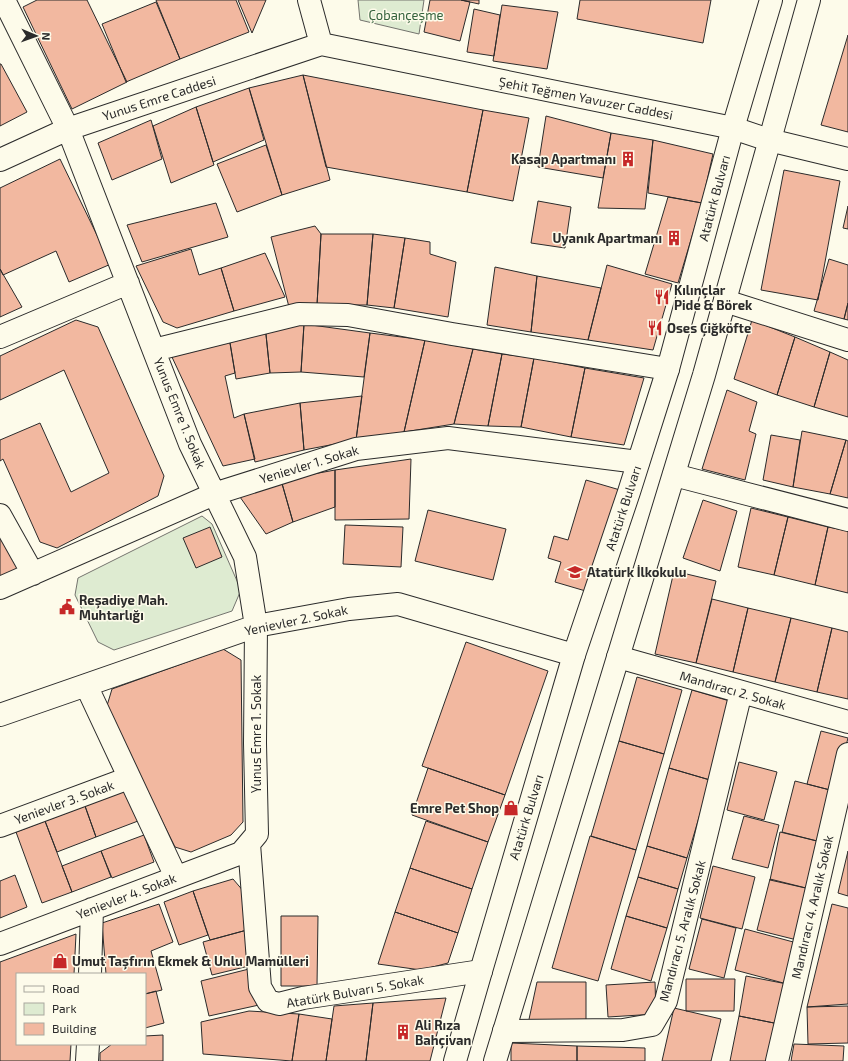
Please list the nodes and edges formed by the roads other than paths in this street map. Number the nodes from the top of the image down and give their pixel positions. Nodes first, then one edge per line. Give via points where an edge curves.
1 (4, 0) edge
2 (309, 0) edge
3 (771, 0) edge
4 (809, 0) edge
5 (321, 44) junction
6 (733, 128) junction
7 (68, 129) junction
8 (770, 140) junction
9 (848, 159) edge
10 (0, 160) edge
11 (128, 283) junction
12 (725, 301) junction
13 (0, 337) edge
14 (848, 340) edge
15 (154, 350) junction
16 (668, 369) junction
17 (638, 462) junction
18 (674, 475) junction
19 (214, 494) junction
20 (0, 515) edge
21 (848, 520) edge
22 (32, 574) junction
23 (0, 588) edge
24 (256, 626) junction
25 (574, 655) junction
26 (618, 657) junction
27 (86, 685) junction
28 (741, 692) junction
29 (0, 715) edge
30 (848, 722) edge
31 (848, 754) edge
32 (129, 778) junction
33 (0, 826) edge
34 (249, 844) junction
35 (176, 877) junction
36 (92, 909) junction
37 (0, 944) edge
38 (481, 971) junction
39 (90, 973) edge
40 (504, 1031) junction
41 (88, 1045) edge
42 (87, 1061) edge
43 (456, 1061) edge
44 (495, 1061) edge
45 (776, 1061) edge

1 - 7 street, Yunus Emre 1. Sokak
2 - 5 street
3 - 6 street, Atatürk Bulvarı
4 - 8 street
5 - 6 street, Şehit Teğmen Yavuzer Caddesi
5 - 7 street, Yunus Emre Caddesi
6 - 8 street, Şehit Teğmen Yavuzer Caddesi
6 - 16 street, Atatürk Bulvarı
7 - 10 street, Yunus Emre Caddesi
7 - 11 street, Yunus Emre 1. Sokak
8 - 9 street, Şehit Teğmen Yavuzer Caddesi
8 - 12 street
11 - 13 street
11 - 15 street, Yunus Emre 1. Sokak
12 - 14 street
12 - 18 street
15 - 16 street via 300,314 348,315
15 - 19 street, Yunus Emre 1. Sokak via 190,444
16 - 17 street, Atatürk Bulvarı
17 - 19 street, Yenievler 1. Sokak via 448,438 356,448
17 - 25 street, Atatürk Bulvarı
18 - 21 street
18 - 26 street
19 - 22 street, Yenievler 1. Sokak
19 - 24 street, Yunus Emre 1. Sokak via 245,557
20 - 22 street
22 - 23 street, Yenievler 1. Sokak
24 - 25 street, Yenievler 2. Sokak via 349,609 398,604
24 - 27 street, Yenievler 2. Sokak
24 - 34 street, Yunus Emre 1. Sokak via 257,834
25 - 38 street, Atatürk Bulvarı
26 - 28 street, Mandıracı 2. Sokak
26 - 40 street
27 - 29 street, Yenievler 2. Sokak
27 - 32 street
28 - 30 street, Mandıracı 2. Sokak
28 - 40 street, Mandıracı 5. Aralık Sokak via 666,1001 652,1025 623,1030
31 - 45 street, Mandıracı 4. Aralık Sokak
32 - 33 street, Yenievler 3. Sokak
32 - 35 street
34 - 35 street, Yenievler 4. Sokak via 241,853
34 - 38 street, Atatürk Bulvarı 5. Sokak via 260,987 268,1001 279,1004 303,998
35 - 36 street, Yenievler 4. Sokak
36 - 37 street, Yenievler 4. Sokak
36 - 39 street
38 - 43 street, Atatürk Bulvarı
40 - 44 street
41 - 42 street

